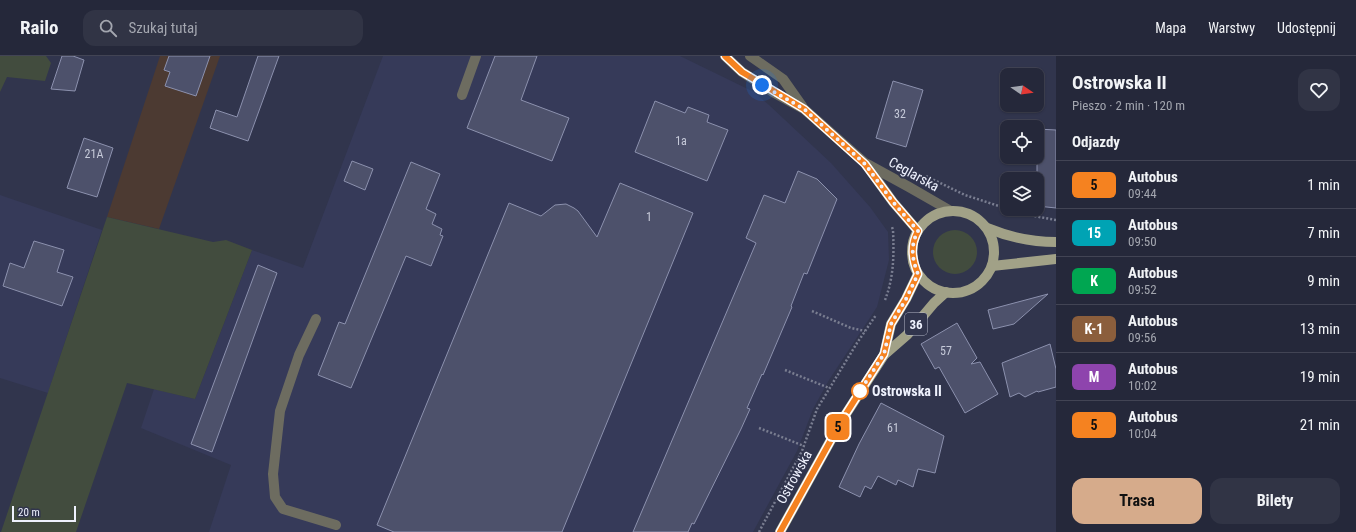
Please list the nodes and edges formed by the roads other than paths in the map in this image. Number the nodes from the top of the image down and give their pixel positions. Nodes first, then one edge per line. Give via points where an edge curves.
1 (476, 56) edge
2 (725, 56) edge
3 (750, 56) edge
4 (462, 95) dead end
5 (804, 109) junction
6 (865, 164) junction
7 (949, 210) junction
8 (987, 228) junction
9 (918, 231) junction
10 (1056, 242) edge
11 (1056, 259) edge
12 (992, 266) junction
13 (918, 274) junction
14 (946, 292) junction
15 (316, 319) dead end
16 (884, 354) junction
17 (336, 525) dead end
18 (780, 532) edge

1 - 4 street
2 - 5 street, Ceglarska via 742,72
3 - 5 street, Ceglarska via 783,79
5 - 6 street, Ceglarska
6 - 7 street, Ceglarska
6 - 9 street, Ceglarska
7 - 8 main road via 965,213 980,220
7 - 9 main road via 924,221
8 - 10 main road via 1005,236
8 - 12 main road via 992,240
9 - 13 main road via 912,249 913,262
11 - 12 main road
12 - 14 main road via 978,284 967,290
13 - 14 main road via 930,285
13 - 16 main road, Ostrowska / 36 via 891,324
14 - 16 main road, Ostrowska / 36 via 907,335
15 - 17 street via 299,355 280,411 273,482 275,496 283,509
16 - 18 main road, Ostrowska / 36 via 842,420

